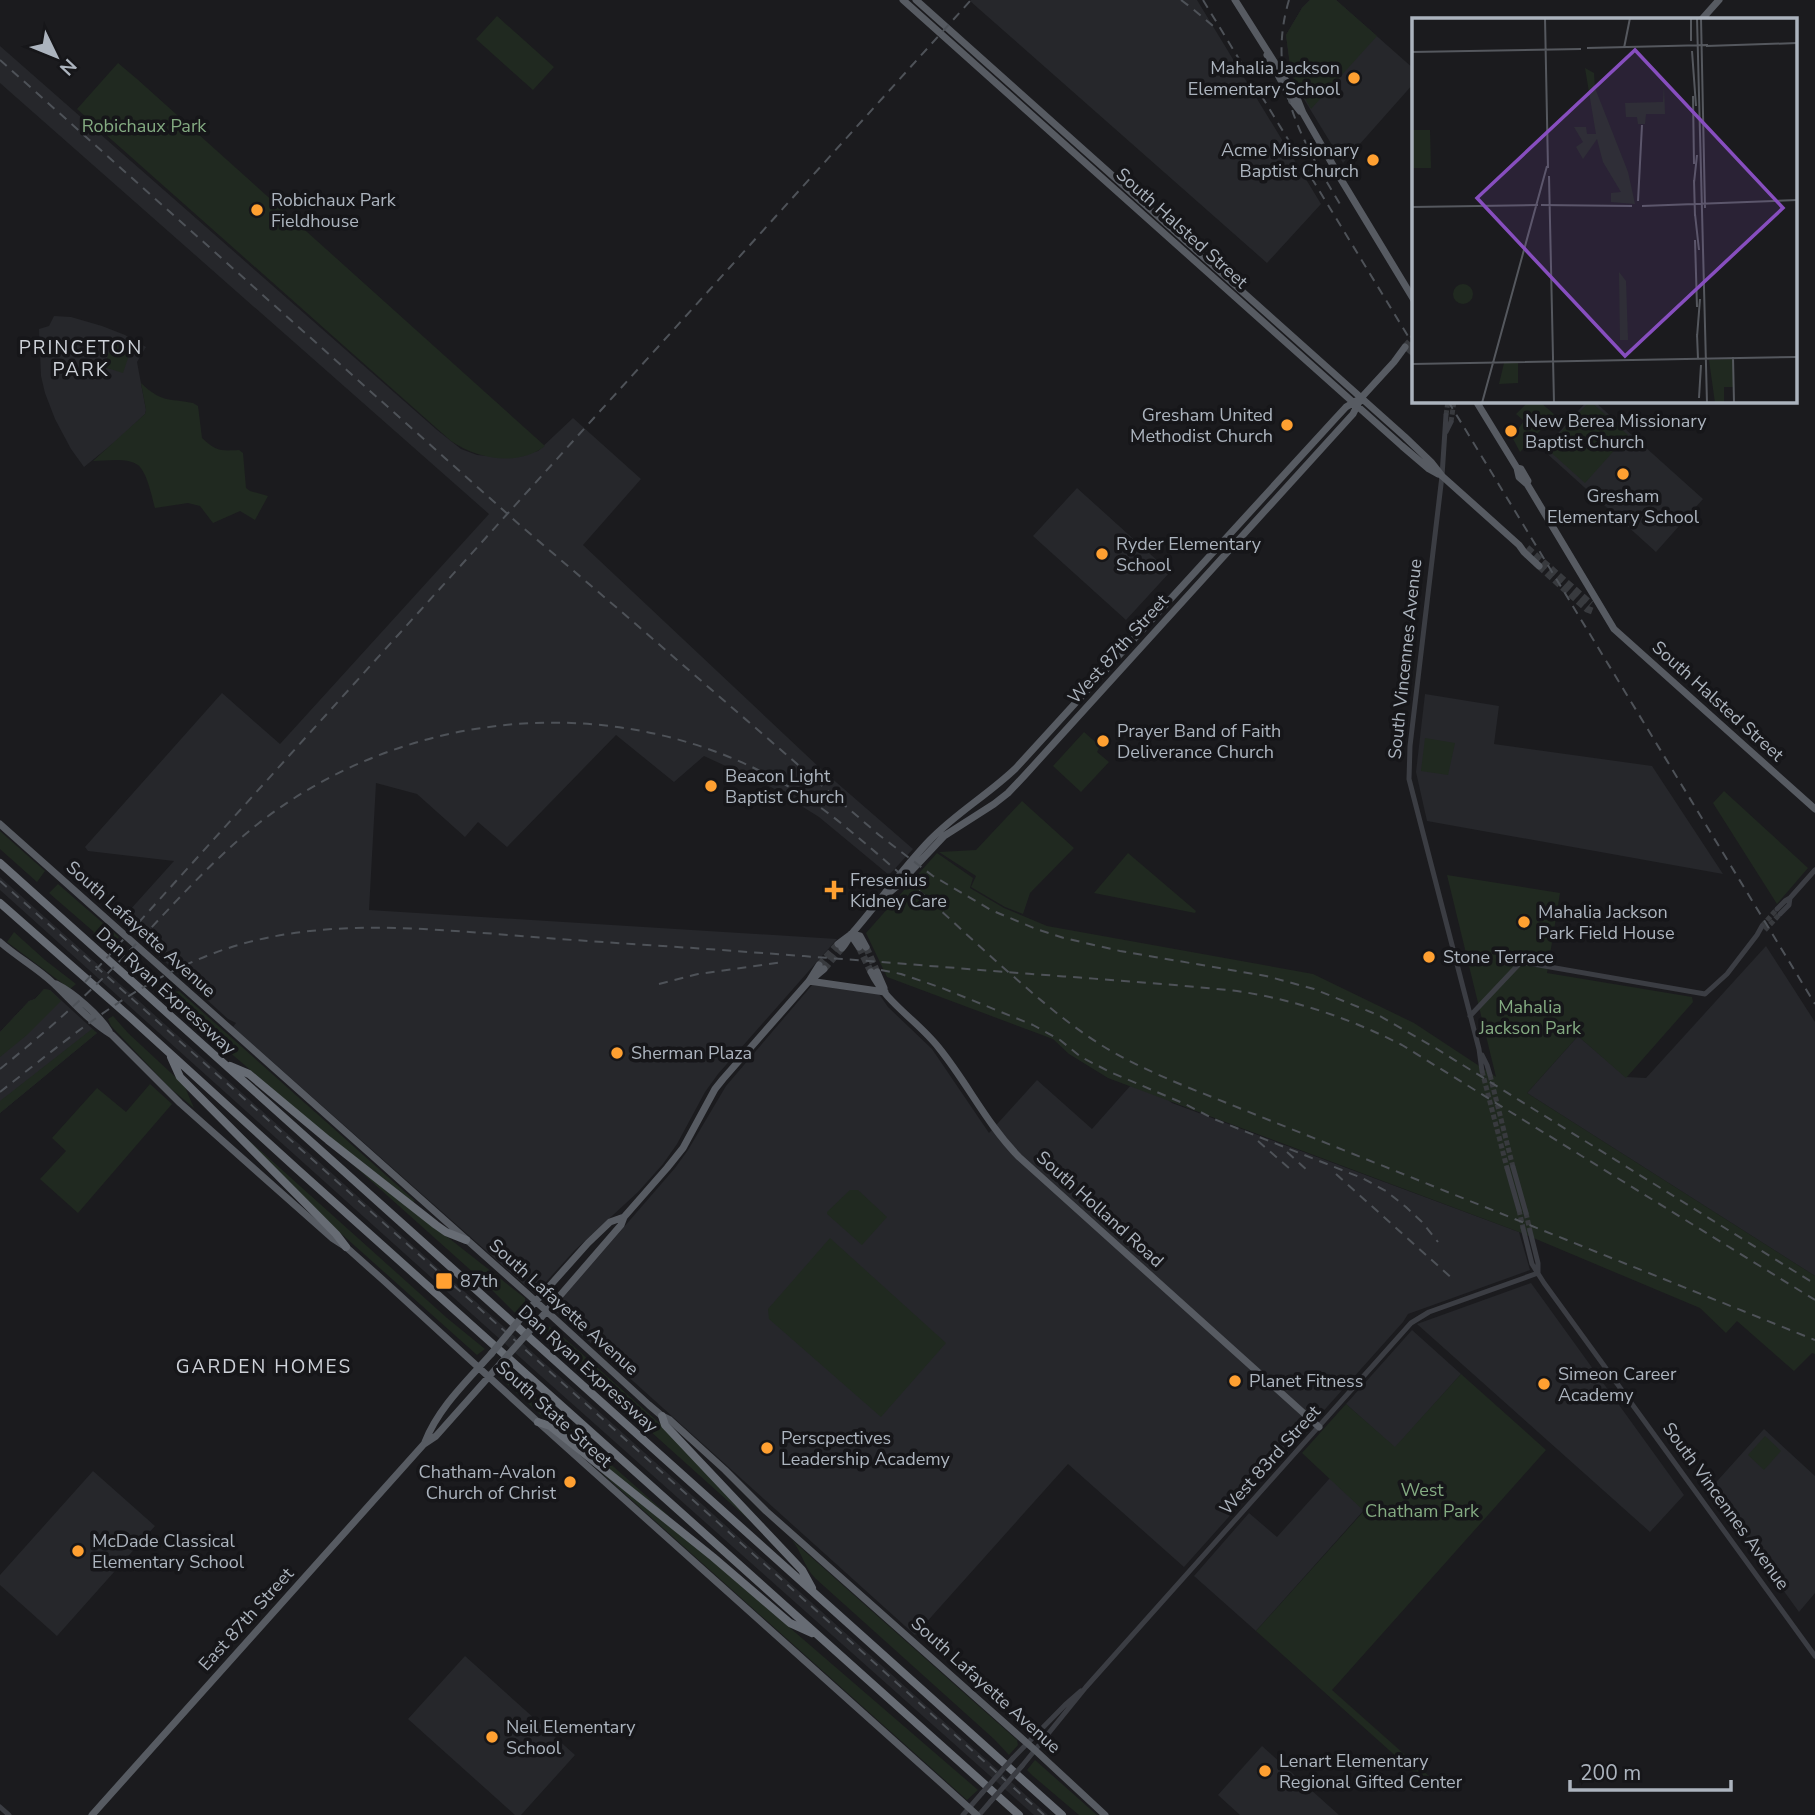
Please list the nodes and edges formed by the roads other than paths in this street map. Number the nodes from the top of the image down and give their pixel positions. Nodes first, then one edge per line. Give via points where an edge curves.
1 (903, 0) edge
2 (916, 0) edge
3 (1235, 0) edge
4 (1719, 0) edge
5 (1703, 18) edge
6 (1412, 297) edge
7 (1406, 350) tunnel mouth
8 (1362, 398) junction
9 (1477, 402) edge
10 (1355, 404) junction
11 (1446, 415) tunnel mouth
12 (1451, 422) tunnel mouth
13 (1446, 432) junction
14 (1442, 476) junction
15 (1539, 566) tunnel mouth
16 (1591, 604) tunnel mouth
17 (1595, 612) tunnel mouth
18 (1605, 613) junction
19 (1815, 809) edge
20 (0, 824) edge
21 (0, 863) edge
22 (1815, 870) edge
23 (879, 901) junction
24 (0, 902) edge
25 (1779, 912) tunnel mouth
26 (1764, 928) tunnel mouth
27 (851, 934) junction
28 (0, 942) edge
29 (840, 946) tunnel mouth
30 (863, 947) tunnel mouth
31 (822, 967) tunnel mouth
32 (874, 972) tunnel mouth
33 (809, 981) junction
34 (885, 992) junction
35 (1470, 1016) junction
36 (1479, 1049) junction
37 (170, 1054) junction
38 (224, 1064) junction
39 (1482, 1070) tunnel mouth
40 (1490, 1075) tunnel mouth
41 (1518, 1210) tunnel mouth
42 (1525, 1213) tunnel mouth
43 (624, 1217) junction
44 (1523, 1228) tunnel mouth
45 (1530, 1231) tunnel mouth
46 (466, 1240) junction
47 (346, 1247) junction
48 (1538, 1273) junction
49 (536, 1302) junction
50 (546, 1312) junction
51 (479, 1367) junction
52 (488, 1376) junction
53 (662, 1416) junction
54 (538, 1422) junction
55 (1319, 1427) junction
56 (424, 1444) junction
57 (814, 1594) junction
58 (820, 1636) junction
59 (1815, 1656) edge
60 (1086, 1687) junction
61 (1027, 1744) junction
62 (1036, 1751) junction
63 (0, 1807) edge
64 (969, 1808) junction
65 (9, 1815) edge
66 (92, 1815) edge
67 (963, 1815) edge
68 (978, 1815) edge
69 (1019, 1815) edge
70 (1062, 1815) edge
71 (1105, 1815) edge

1 - 10 main road, South Halsted Street
2 - 8 main road, South Halsted Street
3 - 6 main road
4 - 5 main road
7 - 8 main road, West 87th Street
8 - 10 main road, West 87th Street
8 - 14 main road, South Halsted Street
9 - 18 main road
10 - 14 main road, South Halsted Street
10 - 23 main road, West 87th Street via 1346,407 1016,768 938,832
10 - 23 main road, West 87th Street via 1353,414 1330,440 1008,793 944,836
11 - 13 street, South Vincennes Avenue
12 - 13 street, South Vincennes Avenue
13 - 14 street, South Vincennes Avenue
14 - 15 main road, South Halsted Street via 1523,546
14 - 35 street, South Vincennes Avenue via 1409,779
16 - 18 main road, South Halsted Street
17 - 18 main road
18 - 19 main road, South Halsted Street via 1614,629
20 - 46 main road, South Lafayette Avenue
21 - 38 highway, Dan Ryan Expressway
22 - 25 street
23 - 27 main road, West 87th Street
24 - 37 highway
26 - 35 street via 1705,994 1521,962
27 - 29 main road, West 87th Street
27 - 30 main road
28 - 47 main road, South State Street via 67,989 180,1103
31 - 33 main road
32 - 34 main road, South Holland Road
33 - 34 main road
33 - 43 main road via 715,1089 683,1148
34 - 55 main road, South Holland Road via 939,1048 991,1125 1019,1157
35 - 36 street, South Vincennes Avenue
36 - 39 street, South Vincennes Avenue
36 - 40 street, South Vincennes Avenue
37 - 47 highway via 180,1077
37 - 58 highway
38 - 46 highway via 250,1074 436,1225
38 - 57 highway, Dan Ryan Expressway
41 - 42 street via 1510,1167
43 - 49 main road via 595,1236
43 - 50 main road
44 - 48 street, South Vincennes Avenue
45 - 48 street, South Vincennes Avenue
46 - 49 main road, South Lafayette Avenue
47 - 51 main road, South State Street
48 - 55 street, West 83rd Street via 1416,1318
48 - 59 street, South Vincennes Avenue
49 - 50 main road, South Lafayette Avenue
49 - 51 main road, bridge
50 - 52 main road, bridge
50 - 53 main road, South Lafayette Avenue
51 - 52 main road, South State Street
51 - 56 main road, East 87th Street
52 - 54 main road, South State Street
52 - 56 main road, East 87th Street
53 - 57 highway via 802,1570
53 - 61 main road, South Lafayette Avenue
54 - 58 highway via 550,1426 790,1623
54 - 64 main road, South State Street
55 - 60 street, West 83rd Street
56 - 66 main road, East 87th Street
57 - 70 highway, Dan Ryan Expressway
58 - 69 highway
60 - 61 street, West 83rd Street
60 - 62 street, West 83rd Street
61 - 62 main road, South Lafayette Avenue
61 - 64 street, West 83rd Street, bridge
62 - 68 street, West 83rd Street, bridge
62 - 71 main road, South Lafayette Avenue
63 - 65 street
64 - 67 street, West 83rd Street
64 - 68 main road, South State Street

